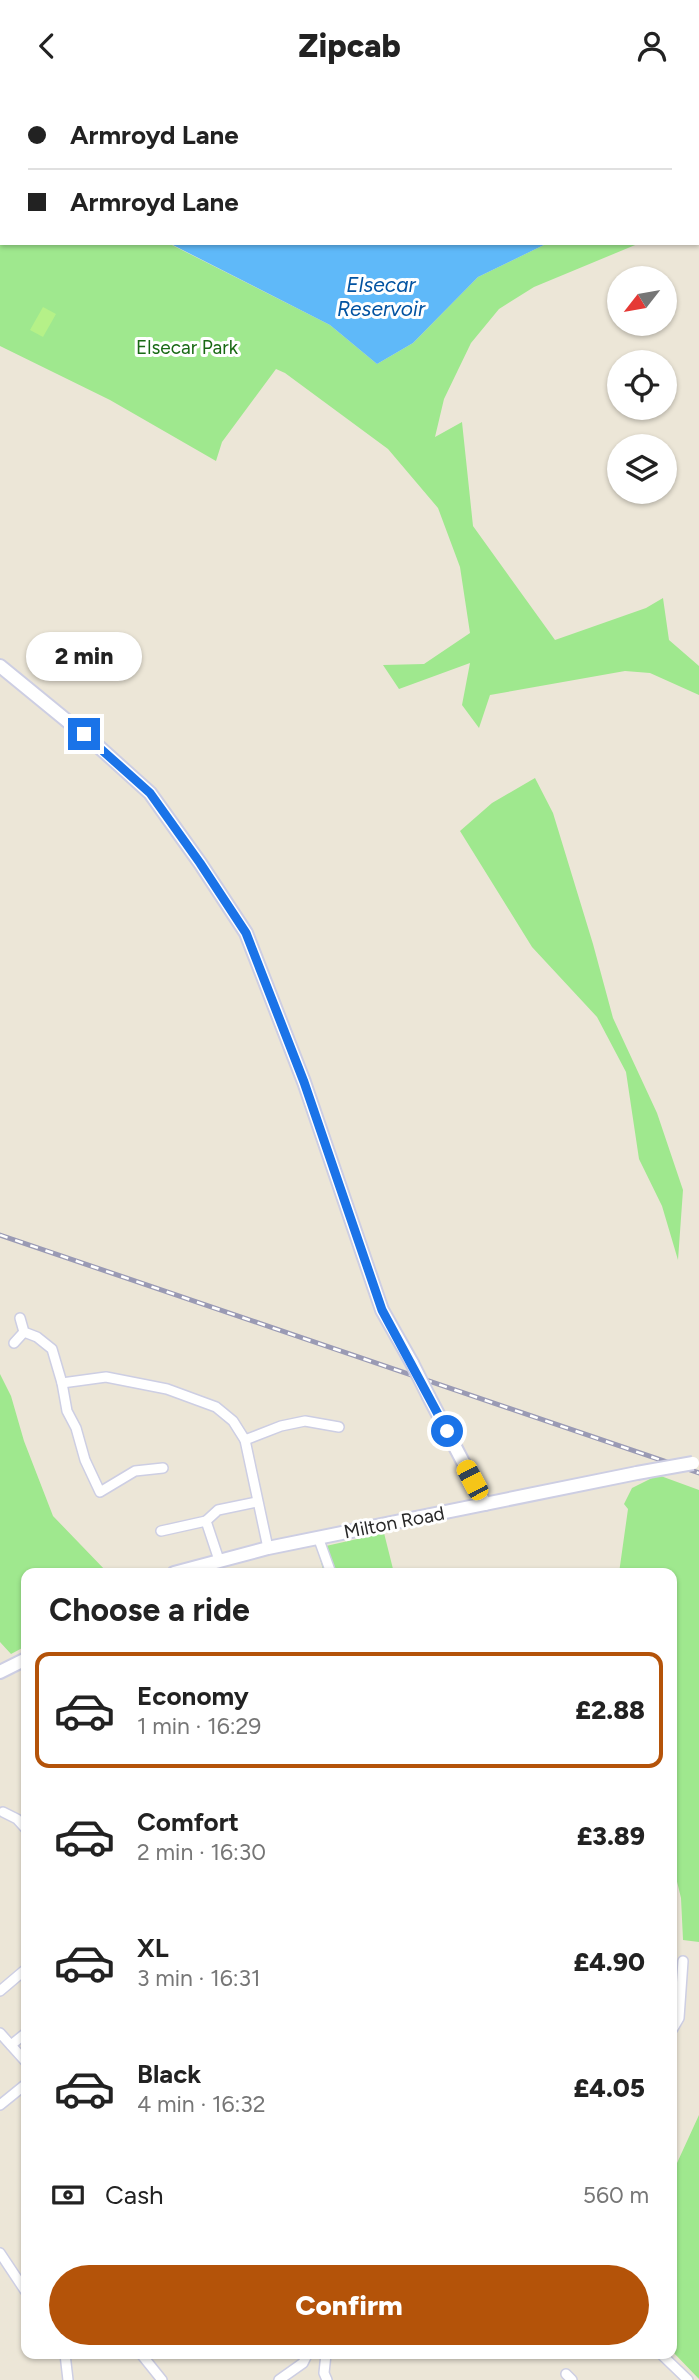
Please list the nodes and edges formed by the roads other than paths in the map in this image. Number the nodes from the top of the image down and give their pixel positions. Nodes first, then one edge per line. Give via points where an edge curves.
1 (0, 666) edge
2 (20, 1318) dead end
3 (24, 1332) junction
4 (14, 1343) dead end
5 (62, 1383) junction
6 (339, 1427) dead end
7 (245, 1440) junction
8 (696, 1462) edge
9 (163, 1468) dead end
10 (257, 1501) junction
11 (485, 1504) junction
12 (206, 1521) junction
13 (161, 1531) dead end
14 (318, 1537) junction
15 (268, 1548) junction
16 (219, 1560) junction
17 (191, 1568) edge
18 (329, 1568) edge
19 (21, 1662) edge
20 (0, 1672) edge
21 (3, 1812) dead end
22 (21, 1823) edge
23 (683, 1961) dead end
24 (21, 1973) edge
25 (0, 1991) edge
26 (677, 2021) edge
27 (0, 2033) edge
28 (21, 2036) edge
29 (11, 2045) junction
30 (21, 2056) edge
31 (21, 2088) edge
32 (0, 2105) edge
33 (0, 2253) edge
34 (21, 2284) edge
35 (66, 2359) edge
36 (145, 2359) edge
37 (304, 2359) edge
38 (326, 2359) edge
39 (666, 2359) edge
40 (68, 2380) edge
41 (162, 2380) edge
42 (279, 2380) edge
43 (327, 2380) edge
44 (688, 2380) edge

1 - 11 street, bridge via 150,793 246,933 304,1082 382,1310
2 - 3 street
3 - 4 street
3 - 5 street via 52,1349
5 - 7 street via 106,1377 167,1388 216,1407 233,1421
5 - 9 street via 67,1411 100,1492 135,1471
6 - 7 street via 305,1421
7 - 10 street
8 - 11 street, Milton Road, bridge
10 - 12 street via 218,1510
10 - 15 street
11 - 14 street, Milton Road
12 - 13 street
12 - 16 street
14 - 15 street, Milton Road
14 - 18 street
15 - 16 street, Milton Road
16 - 17 street, Milton Road
19 - 20 street
21 - 22 street
23 - 26 street
24 - 25 street
27 - 29 street
28 - 29 street
29 - 30 street
31 - 32 street
33 - 34 street
35 - 40 street
36 - 41 street
37 - 42 street
38 - 43 street
39 - 44 street

